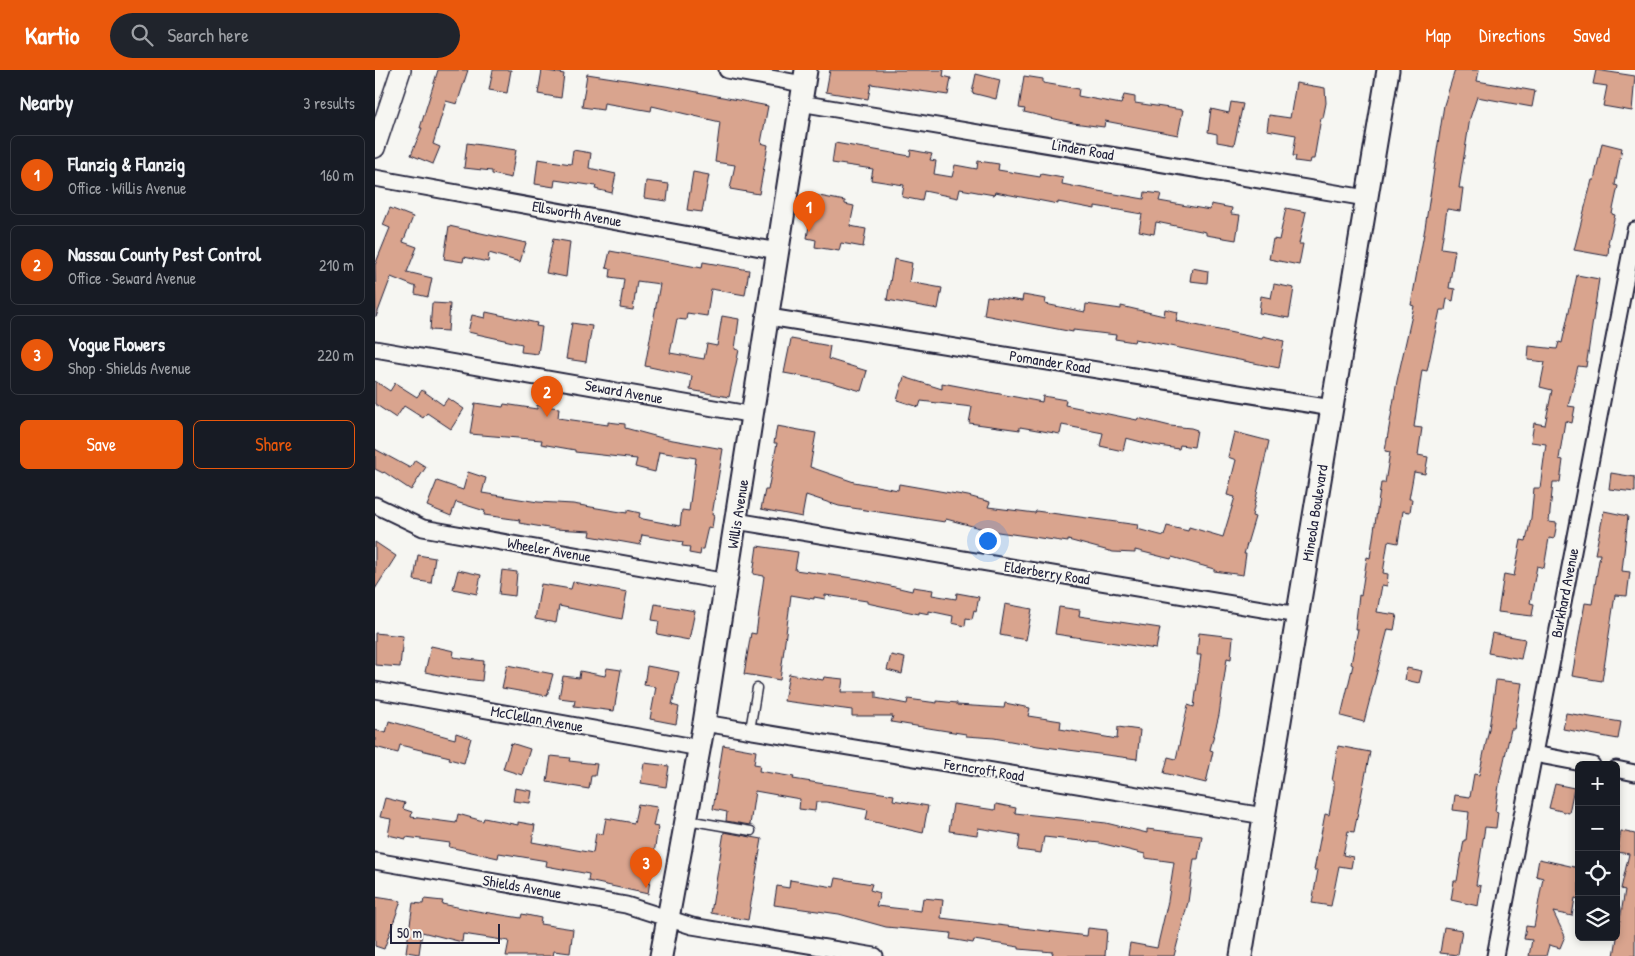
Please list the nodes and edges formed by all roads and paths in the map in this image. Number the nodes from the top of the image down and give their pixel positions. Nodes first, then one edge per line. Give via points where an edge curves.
1 (401, 70) edge
2 (727, 70) edge
3 (1388, 70) edge
4 (803, 85) edge
5 (375, 148) edge
6 (375, 178) edge
7 (1366, 198) junction
8 (1635, 230) edge
9 (778, 251) junction
10 (1629, 290) edge
11 (769, 317) junction
12 (375, 349) edge
13 (1332, 408) junction
14 (754, 415) junction
15 (375, 505) edge
16 (737, 521) junction
17 (727, 582) junction
18 (1298, 615) junction
19 (757, 688) dead end
20 (375, 690) edge
21 (705, 723) junction
22 (750, 730) junction
23 (700, 748) junction
24 (1534, 754) junction
25 (1575, 762) edge
26 (1620, 770) edge
27 (1635, 773) edge
28 (1265, 816) junction
29 (686, 820) junction
30 (751, 831) dead end
31 (375, 861) edge
32 (668, 917) junction
33 (661, 956) edge
34 (875, 956) edge
35 (1241, 956) edge
36 (1495, 956) edge

1 - 5 street
2 - 4 street, Linden Road
3 - 7 main road, Mineola Boulevard
4 - 7 street, Linden Road
4 - 9 main road, Willis Avenue
6 - 9 street, Ellsworth Avenue
7 - 13 main road, Mineola Boulevard
8 - 10 street, Burkhard Avenue
9 - 11 main road, Willis Avenue
10 - 24 street, Burkhard Avenue
11 - 13 street, Pomander Road
11 - 14 main road, Willis Avenue
12 - 14 street, Seward Avenue
13 - 18 main road, Mineola Boulevard
14 - 16 main road, Willis Avenue
15 - 17 street, Wheeler Avenue via 423,528
16 - 17 main road, Willis Avenue
16 - 18 street, Elderberry Road
17 - 21 main road, Willis Avenue
18 - 28 main road, Mineola Boulevard
19 - 22 lane
20 - 23 street, McClellan Avenue
21 - 22 street, Ferncroft Road
21 - 23 main road, Willis Avenue
22 - 28 street, Ferncroft Road
23 - 29 main road, Willis Avenue
24 - 25 street
24 - 36 street, Burkhard Avenue
26 - 27 street
28 - 35 main road, Mineola Boulevard
29 - 30 lane
29 - 32 main road, Willis Avenue
31 - 32 street, Shields Avenue via 626,905
32 - 33 main road, Willis Avenue
32 - 34 street, Shields Avenue via 692,926

